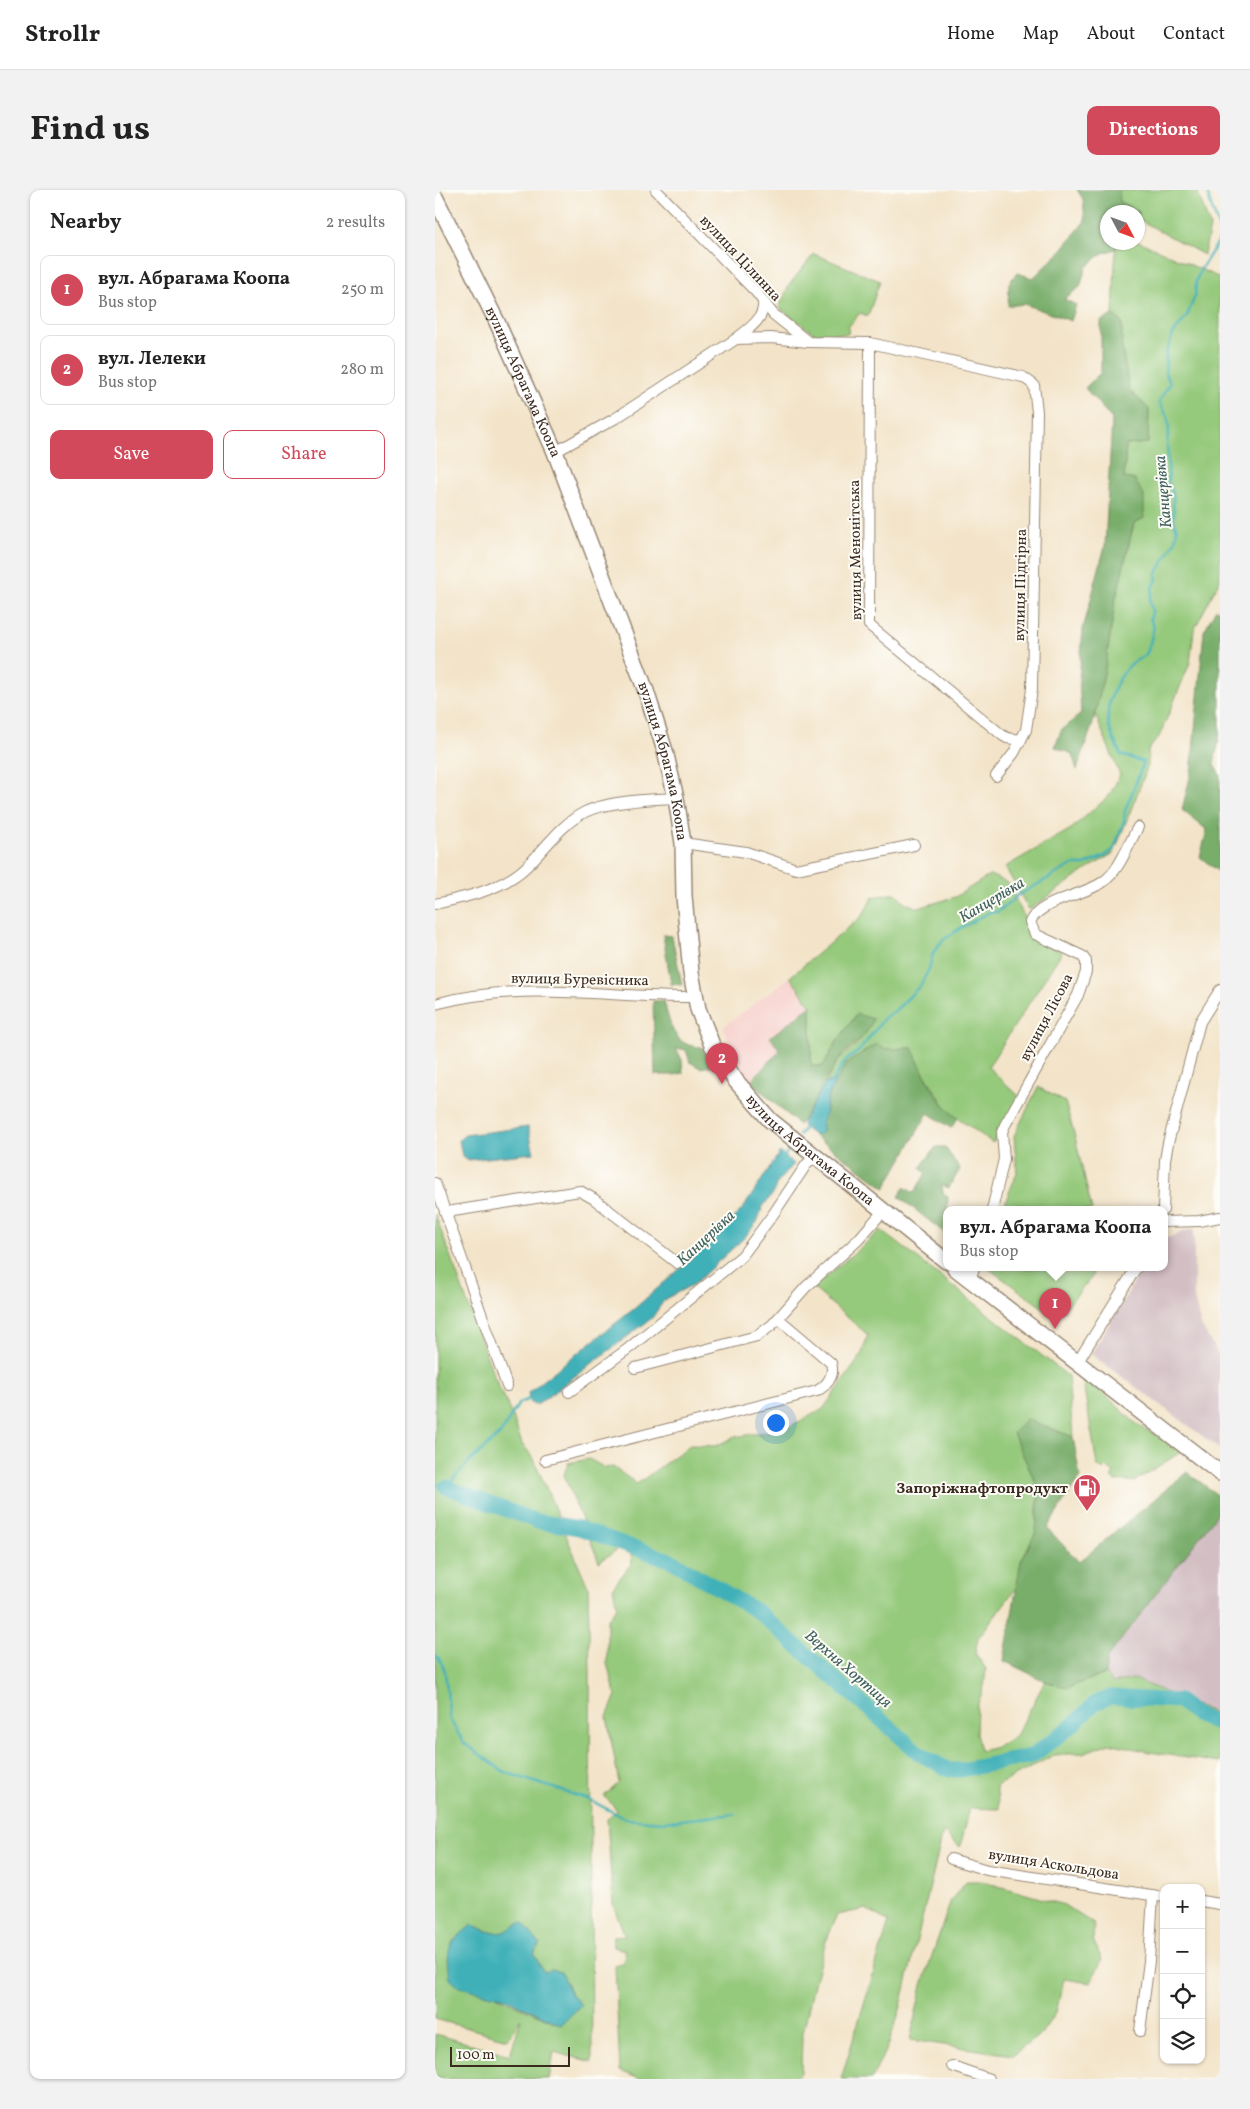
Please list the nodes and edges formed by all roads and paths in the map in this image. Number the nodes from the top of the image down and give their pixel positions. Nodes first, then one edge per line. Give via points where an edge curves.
1 (656, 190) edge
2 (435, 196) edge
3 (763, 303) junction
4 (736, 339) junction
5 (808, 342) junction
6 (869, 343) junction
7 (555, 452) junction
8 (1021, 740) junction
9 (995, 776) dead end
10 (677, 798) junction
11 (1138, 827) dead end
12 (683, 844) junction
13 (914, 845) dead end
14 (435, 904) edge
15 (1220, 990) edge
16 (695, 997) junction
17 (435, 1004) edge
18 (815, 1156) junction
19 (435, 1183) edge
20 (993, 1206) edge
21 (1163, 1206) edge
22 (884, 1210) junction
23 (447, 1212) junction
24 (1220, 1217) edge
25 (1168, 1222) edge
26 (943, 1259) edge
27 (677, 1263) dead end
28 (1134, 1271) edge
29 (972, 1274) edge
30 (779, 1319) junction
31 (1077, 1363) junction
32 (635, 1368) dead end
33 (507, 1386) dead end
34 (569, 1392) dead end
35 (545, 1460) dead end
36 (1220, 1473) edge
37 (951, 1859) dead end
38 (1159, 1896) edge
39 (1205, 1902) edge
40 (1220, 1904) edge
41 (1140, 2031) dead end
42 (952, 2066) dead end
43 (989, 2079) edge

1 - 3 street, вулиця Цілинна
2 - 7 main road, вулиця Абрагама Коопа via 497,322
3 - 4 street via 757,320
3 - 5 street, вулиця Цілинна
4 - 5 street
4 - 7 street via 616,418
5 - 6 street
6 - 8 street, вулиця Менонітська via 869,625 1002,735
6 - 8 street, вулиця Підгірна via 1023,377 1034,385 1037,412 1033,674 1029,719
7 - 10 main road, вулиця Абрагама Коопа via 646,691
8 - 9 street, вулиця Підгірна
10 - 12 main road, вулиця Абрагама Коопа
10 - 14 street via 603,806 588,811 569,822 527,867 509,881
11 - 20 street, вулиця Лісова via 1113,873 1103,882 1037,911 1030,922 1035,934 1082,956 1087,972 1078,995 1005,1125 1003,1159
12 - 13 street via 746,852 796,869
12 - 16 main road, вулиця Абрагама Коопа via 684,896
15 - 21 street via 1200,1022 1168,1143
16 - 17 street, вулиця Буревісника via 494,992
16 - 18 main road, вулиця Абрагама Коопа via 712,1045 736,1081 770,1120
18 - 22 main road, вулиця Абрагама Коопа
18 - 34 street via 742,1256
19 - 23 street
22 - 26 main road, вулиця Абрагама Коопа
22 - 30 street via 858,1240 806,1287
23 - 27 street via 580,1190
23 - 33 street
24 - 25 street
28 - 31 street
29 - 31 main road
30 - 32 street via 757,1336
30 - 35 street via 831,1363 833,1372 828,1382 817,1391
31 - 36 main road
37 - 38 street, вулиця Аскольдова via 987,1870
38 - 41 street, вулиця Аскольдова
39 - 40 street
42 - 43 street

